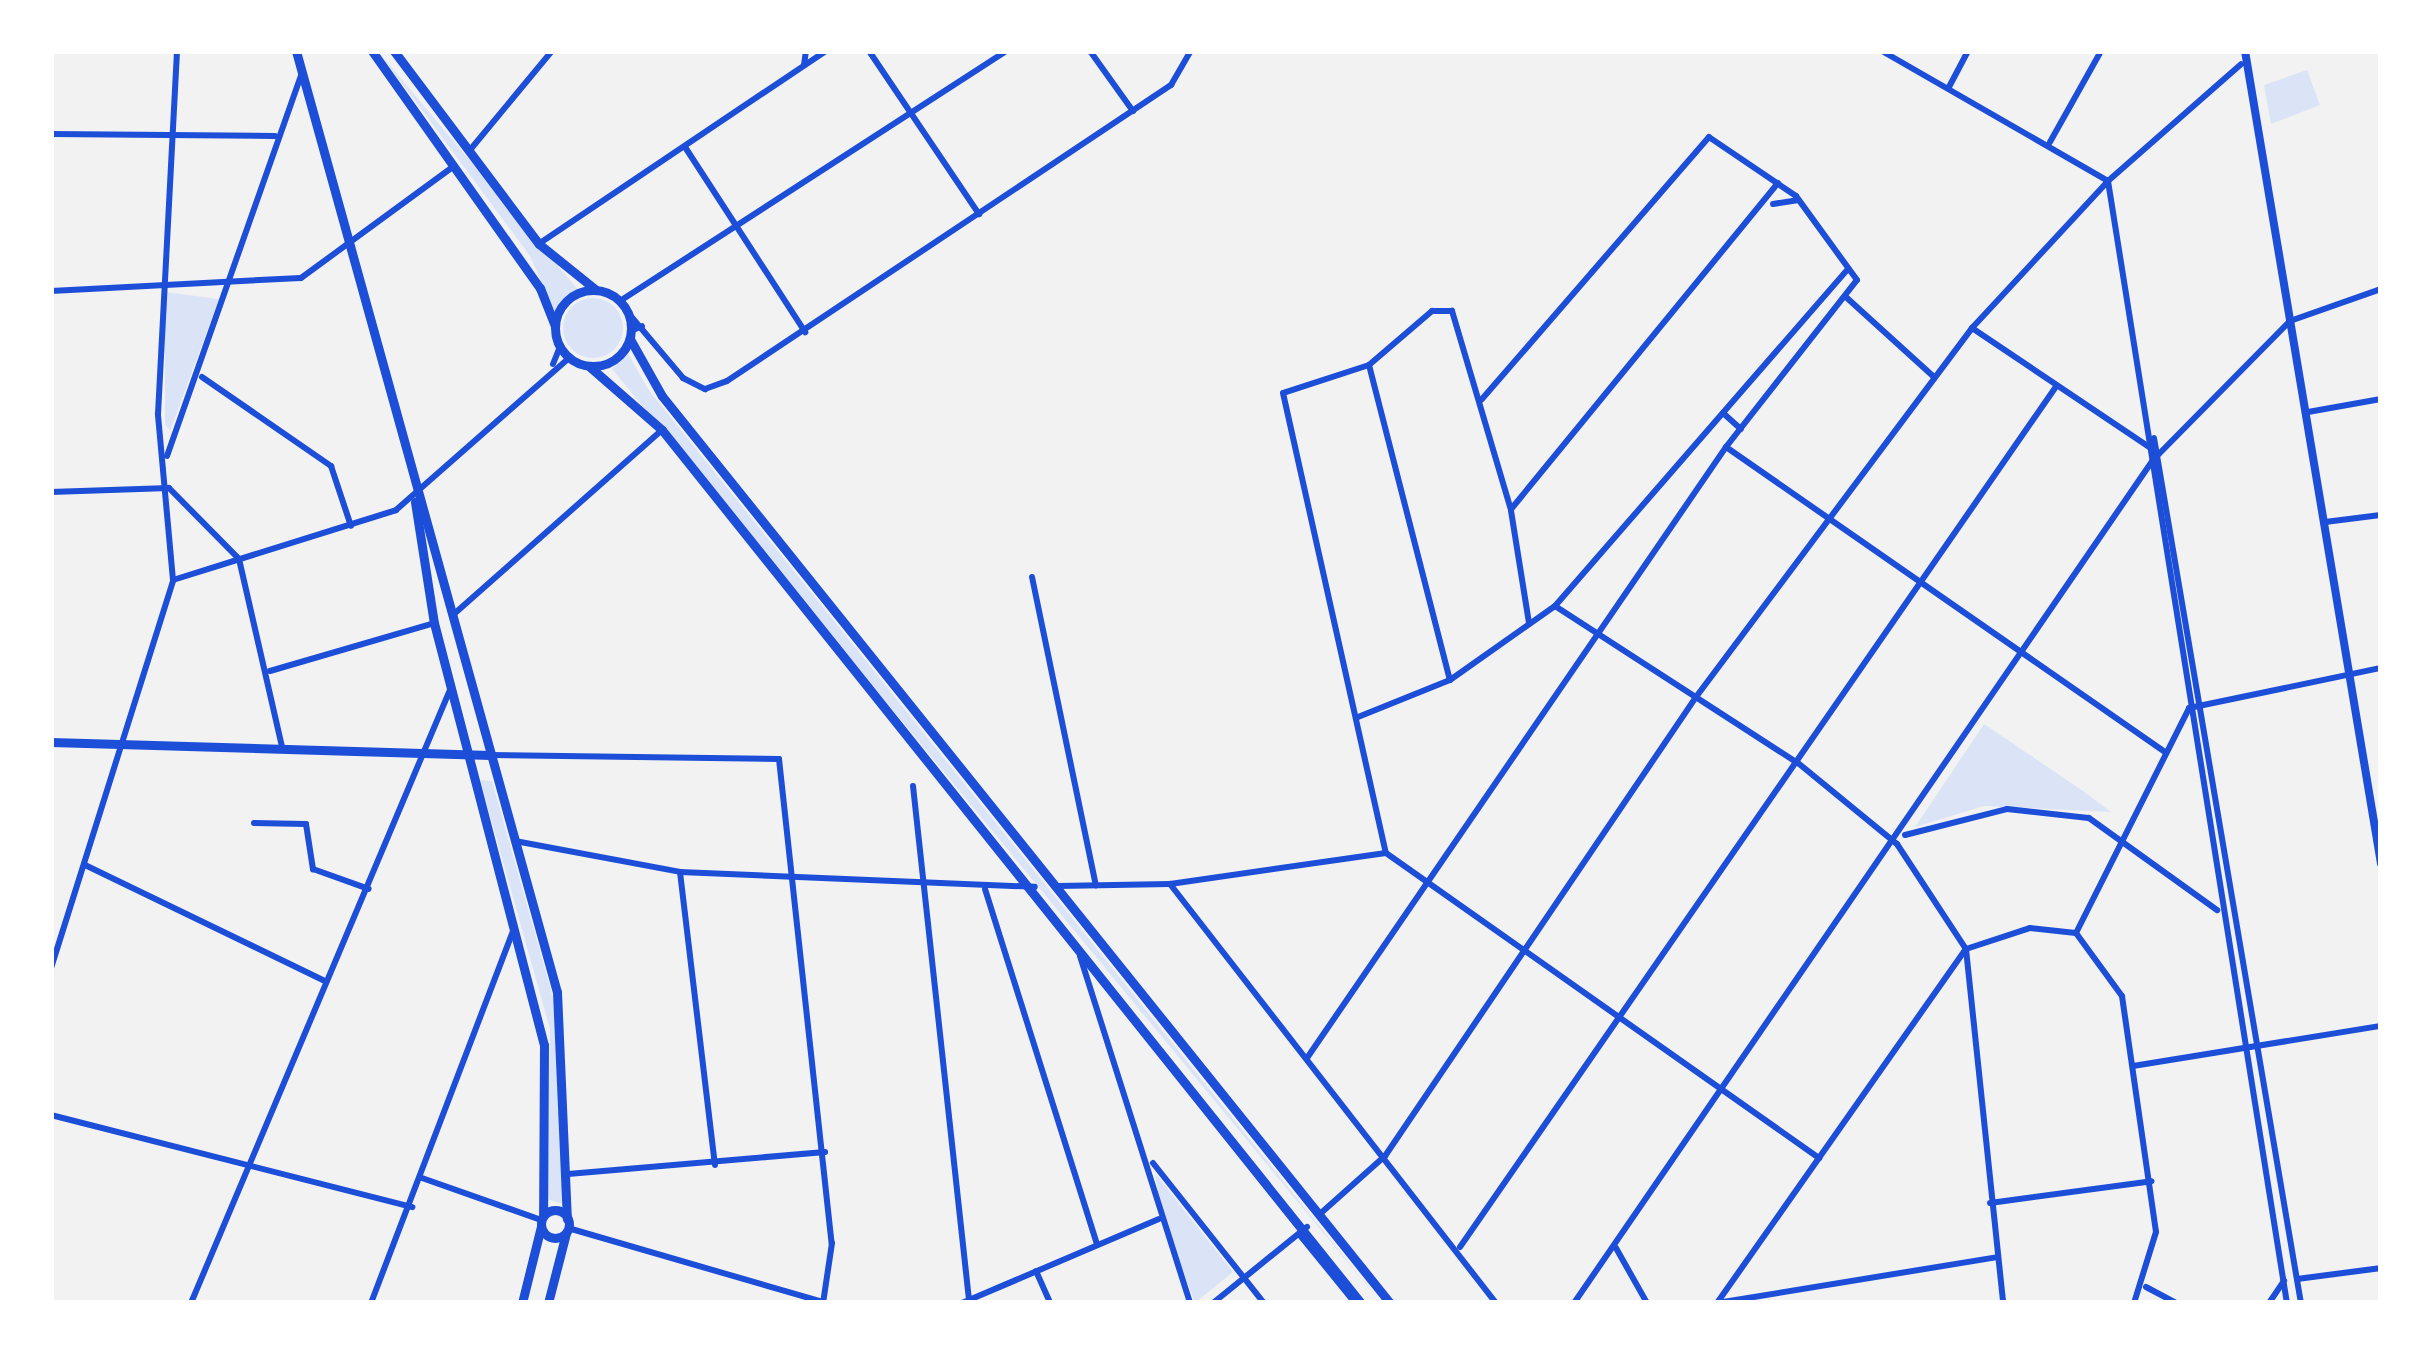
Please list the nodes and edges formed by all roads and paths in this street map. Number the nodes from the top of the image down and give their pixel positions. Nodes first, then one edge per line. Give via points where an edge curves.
1 (177, 51) edge
2 (296, 51) edge
3 (372, 51) edge
4 (394, 51) edge
5 (552, 51) edge
6 (806, 51) edge
7 (826, 51) edge
8 (869, 51) edge
9 (1007, 51) edge
10 (1090, 51) edge
11 (1190, 51) edge
12 (1882, 51) edge
13 (1968, 51) edge
14 (2101, 51) edge
15 (2245, 51) edge
16 (2241, 64) junction
17 (803, 69) junction
18 (301, 75) junction
19 (1949, 87) junction
20 (1132, 111) junction
21 (916, 115) junction
22 (51, 134) edge
23 (174, 136) junction
24 (276, 136) junction
25 (2049, 142) junction
26 (685, 148) junction
27 (467, 154) junction
28 (450, 169) junction
29 (2108, 181) junction
30 (1778, 183) junction
31 (1799, 200) junction
32 (1772, 203) junction
33 (979, 214) junction
34 (739, 231) junction
35 (539, 244) junction
36 (350, 251) junction
37 (1849, 268) junction
38 (231, 283) junction
39 (165, 288) junction
40 (2381, 289) edge
41 (596, 290) junction
42 (51, 291) edge
43 (1847, 298) junction
44 (625, 308) junction
45 (2290, 321) junction
46 (555, 326) junction
47 (1972, 328) junction
48 (634, 332) junction
49 (805, 332) junction
50 (560, 347) junction
51 (569, 358) junction
52 (553, 364) junction
53 (1369, 365) junction
54 (590, 367) junction
55 (202, 377) junction
56 (1934, 377) junction
57 (2055, 388) junction
58 (1482, 399) junction
59 (2381, 399) edge
60 (2308, 412) junction
61 (1723, 413) junction
62 (1741, 429) junction
63 (662, 430) junction
64 (2153, 436) junction
65 (1726, 447) junction
66 (2152, 449) junction
67 (2162, 452) junction
68 (165, 460) junction
69 (2153, 460) junction
70 (169, 488) junction
71 (51, 492) edge
72 (415, 497) junction
73 (1511, 510) junction
74 (2381, 514) edge
75 (1826, 523) junction
76 (2320, 523) junction
77 (351, 526) junction
78 (2176, 539) junction
79 (2165, 542) junction
80 (238, 559) junction
81 (1032, 577) dead end
82 (173, 580) junction
83 (1921, 588) junction
84 (448, 596) junction
85 (429, 602) junction
86 (1555, 606) junction
87 (453, 615) junction
88 (434, 623) junction
89 (1529, 623) junction
90 (1598, 631) junction
91 (2020, 654) junction
92 (2381, 668) edge
93 (270, 671) junction
94 (2350, 674) junction
95 (1450, 680) junction
96 (451, 687) junction
97 (1696, 697) junction
98 (2205, 705) junction
99 (2189, 708) junction
100 (1358, 717) junction
101 (51, 742) edge
102 (118, 743) junction
103 (282, 746) junction
104 (421, 752) junction
105 (2165, 752) junction
106 (468, 755) junction
107 (490, 755) junction
108 (1798, 763) junction
109 (914, 787) dead end
110 (2376, 795) edge
111 (254, 823) dead end
112 (2118, 834) junction
113 (1899, 840) junction
114 (515, 841) junction
115 (1386, 853) junction
116 (2381, 864) edge
117 (85, 865) junction
118 (680, 872) junction
119 (799, 882) junction
120 (1170, 884) junction
121 (1058, 886) junction
122 (1096, 886) junction
123 (1432, 886) junction
124 (1035, 887) junction
125 (369, 889) junction
126 (926, 889) junction
127 (985, 889) junction
128 (2219, 912) junction
129 (516, 926) junction
130 (2076, 933) junction
131 (1072, 936) junction
132 (1966, 949) junction
133 (1520, 951) junction
134 (51, 968) edge
135 (326, 982) junction
136 (1621, 1016) junction
137 (2381, 1026) edge
138 (2256, 1043) junction
139 (2239, 1046) junction
140 (1307, 1058) junction
141 (2133, 1066) junction
142 (1722, 1087) junction
143 (51, 1115) edge
144 (825, 1152) junction
145 (1385, 1156) junction
146 (1819, 1158) junction
147 (1150, 1160) junction
148 (248, 1165) junction
149 (715, 1165) junction
150 (568, 1174) junction
151 (422, 1178) junction
152 (2152, 1180) junction
153 (1990, 1203) junction
154 (412, 1207) junction
155 (1321, 1213) junction
156 (1159, 1219) junction
157 (542, 1221) junction
158 (567, 1227) junction
159 (1303, 1230) junction
160 (1097, 1245) junction
161 (1460, 1247) junction
162 (1616, 1248) junction
163 (1996, 1257) junction
164 (2381, 1268) edge
165 (1036, 1271) junction
166 (1246, 1277) junction
167 (2297, 1279) junction
168 (2284, 1281) junction
169 (2146, 1287) junction
170 (1768, 1294) junction
171 (965, 1301) edge
172 (190, 1303) edge
173 (371, 1303) edge
174 (522, 1303) edge
175 (548, 1303) edge
176 (824, 1303) edge
177 (1049, 1303) edge
178 (1190, 1303) edge
179 (1214, 1303) edge
180 (1264, 1303) edge
181 (1358, 1303) edge
182 (1390, 1303) edge
183 (1496, 1303) edge
184 (1574, 1303) edge
185 (1647, 1303) edge
186 (1717, 1303) edge
187 (1774, 1303) edge
188 (2003, 1303) edge
189 (2134, 1303) edge
190 (2176, 1303) edge
191 (2269, 1303) edge
192 (2288, 1303) edge
193 (2301, 1303) edge

1 - 23 street
2 - 18 main road
3 - 28 main road
4 - 27 main road
5 - 27 street
6 - 17 street
7 - 17 street
8 - 21 street
9 - 21 street
10 - 20 street
11 - 20 street via 1171,85
12 - 19 street
13 - 19 street
14 - 25 street
15 - 16 street
16 - 29 street
16 - 45 street via 2254,86
17 - 26 street
18 - 24 street
18 - 36 main road
19 - 25 street
20 - 33 street
21 - 33 street
21 - 34 street
22 - 23 street
23 - 24 street
23 - 39 street
24 - 38 street
25 - 29 street
26 - 34 street
26 - 35 street
27 - 35 main road
28 - 36 street
28 - 46 main road via 540,288
29 - 47 street
29 - 64 street
30 - 31 street
30 - 32 street
30 - 58 street via 1705,138
31 - 32 street
31 - 37 street
32 - 73 street
33 - 49 street
34 - 44 street
34 - 49 street
35 - 41 main road
36 - 38 street via 302,278
36 - 72 main road
37 - 43 street via 1857,283
37 - 61 street
38 - 39 street
38 - 55 street
39 - 42 street
39 - 68 street
40 - 45 street
41 - 44 main road
41 - 46 main road via 572,296
43 - 56 street
43 - 62 street
44 - 48 main road
45 - 60 street
45 - 67 street
46 - 50 main road
47 - 56 street
47 - 57 street
48 - 49 street via 705,389
48 - 54 main road via 612,362
48 - 121 main road via 662,396
50 - 51 main road
50 - 52 street
51 - 52 street
51 - 54 main road
52 - 72 street
53 - 58 street via 1432,311 1452,311
53 - 95 street
53 - 100 street via 1282,393
54 - 63 main road
55 - 68 street
55 - 77 street via 332,466
56 - 75 street
57 - 66 street
57 - 83 street
58 - 73 street
59 - 60 street
60 - 76 street
61 - 62 street
61 - 86 street
62 - 65 street
63 - 87 street
63 - 124 main road
64 - 66 street
64 - 67 street
65 - 75 street
65 - 90 street
66 - 69 street
67 - 69 street
67 - 78 street
68 - 70 street
69 - 79 street
69 - 91 street
70 - 71 street
70 - 80 street
70 - 82 street
72 - 77 street
72 - 84 main road
72 - 85 main road
73 - 89 street
74 - 76 street
75 - 83 street
75 - 97 street
76 - 94 street
77 - 80 street
78 - 79 street
78 - 98 street
79 - 99 street
80 - 82 street
80 - 93 street
81 - 122 street
82 - 102 street
83 - 91 street
83 - 108 street
84 - 85 main road
84 - 87 main road
85 - 88 main road
86 - 89 street
86 - 90 street
87 - 107 main road
88 - 93 street
88 - 96 main road
89 - 95 street
90 - 97 street
90 - 123 street
91 - 105 street
91 - 113 street
92 - 94 street
93 - 103 street
94 - 98 street
94 - 110 street
95 - 100 street
96 - 104 street
96 - 106 main road
97 - 108 street
97 - 133 street
98 - 99 street
98 - 138 street
99 - 105 street
99 - 128 street
100 - 115 street
101 - 102 main road
102 - 103 main road
102 - 117 street
103 - 104 main road
104 - 106 main road
104 - 125 street
105 - 112 street
106 - 107 main road
106 - 129 main road
107 - 114 main road
107 - 119 street via 766,751 784,771
108 - 113 street
108 - 136 street
109 - 126 street
110 - 116 street
111 - 125 street via 306,824 313,869
112 - 113 street via 2037,807
112 - 128 street
112 - 130 street
113 - 132 street
113 - 142 street
114 - 118 street
114 - 150 main road via 568,1041
115 - 120 street
115 - 123 street
117 - 134 street
117 - 135 street
118 - 119 street
118 - 149 street
119 - 126 street
119 - 144 street
120 - 122 street
120 - 140 street
121 - 122 street
121 - 155 main road
123 - 133 street
123 - 140 street
124 - 127 street
124 - 131 main road
125 - 135 street
126 - 127 street
126 - 171 street
127 - 160 street
128 - 139 street
129 - 151 street
129 - 157 main road via 544,1045
130 - 132 street via 2006,930
130 - 141 street via 2112,970
131 - 147 street
131 - 159 main road
132 - 146 street
132 - 153 street
133 - 136 street
133 - 145 street
135 - 148 street
136 - 142 street
136 - 161 street
137 - 138 street
138 - 139 street
138 - 167 street
139 - 141 street
139 - 168 street
140 - 145 street
141 - 152 street
142 - 146 street
142 - 162 street
143 - 148 street
144 - 149 street
144 - 176 street
145 - 155 street
145 - 161 street
146 - 186 street
147 - 156 street
147 - 166 street
148 - 154 street
148 - 172 street
149 - 150 street
150 - 158 main road
151 - 154 street
151 - 157 street
152 - 153 street
152 - 169 street
153 - 163 street
154 - 173 street
155 - 182 main road
156 - 160 street
156 - 178 street
157 - 158 main road
157 - 158 main road via 550,1238
157 - 174 main road
158 - 175 main road
158 - 176 street
159 - 166 street
159 - 181 main road
160 - 165 street
161 - 183 street
162 - 184 street
162 - 185 street
163 - 170 street
163 - 188 street
164 - 167 street
165 - 171 street
165 - 177 street
166 - 179 street
166 - 180 street
167 - 168 street
167 - 193 street
168 - 191 street
168 - 192 street
169 - 189 street
169 - 190 street
170 - 186 street
170 - 187 street

